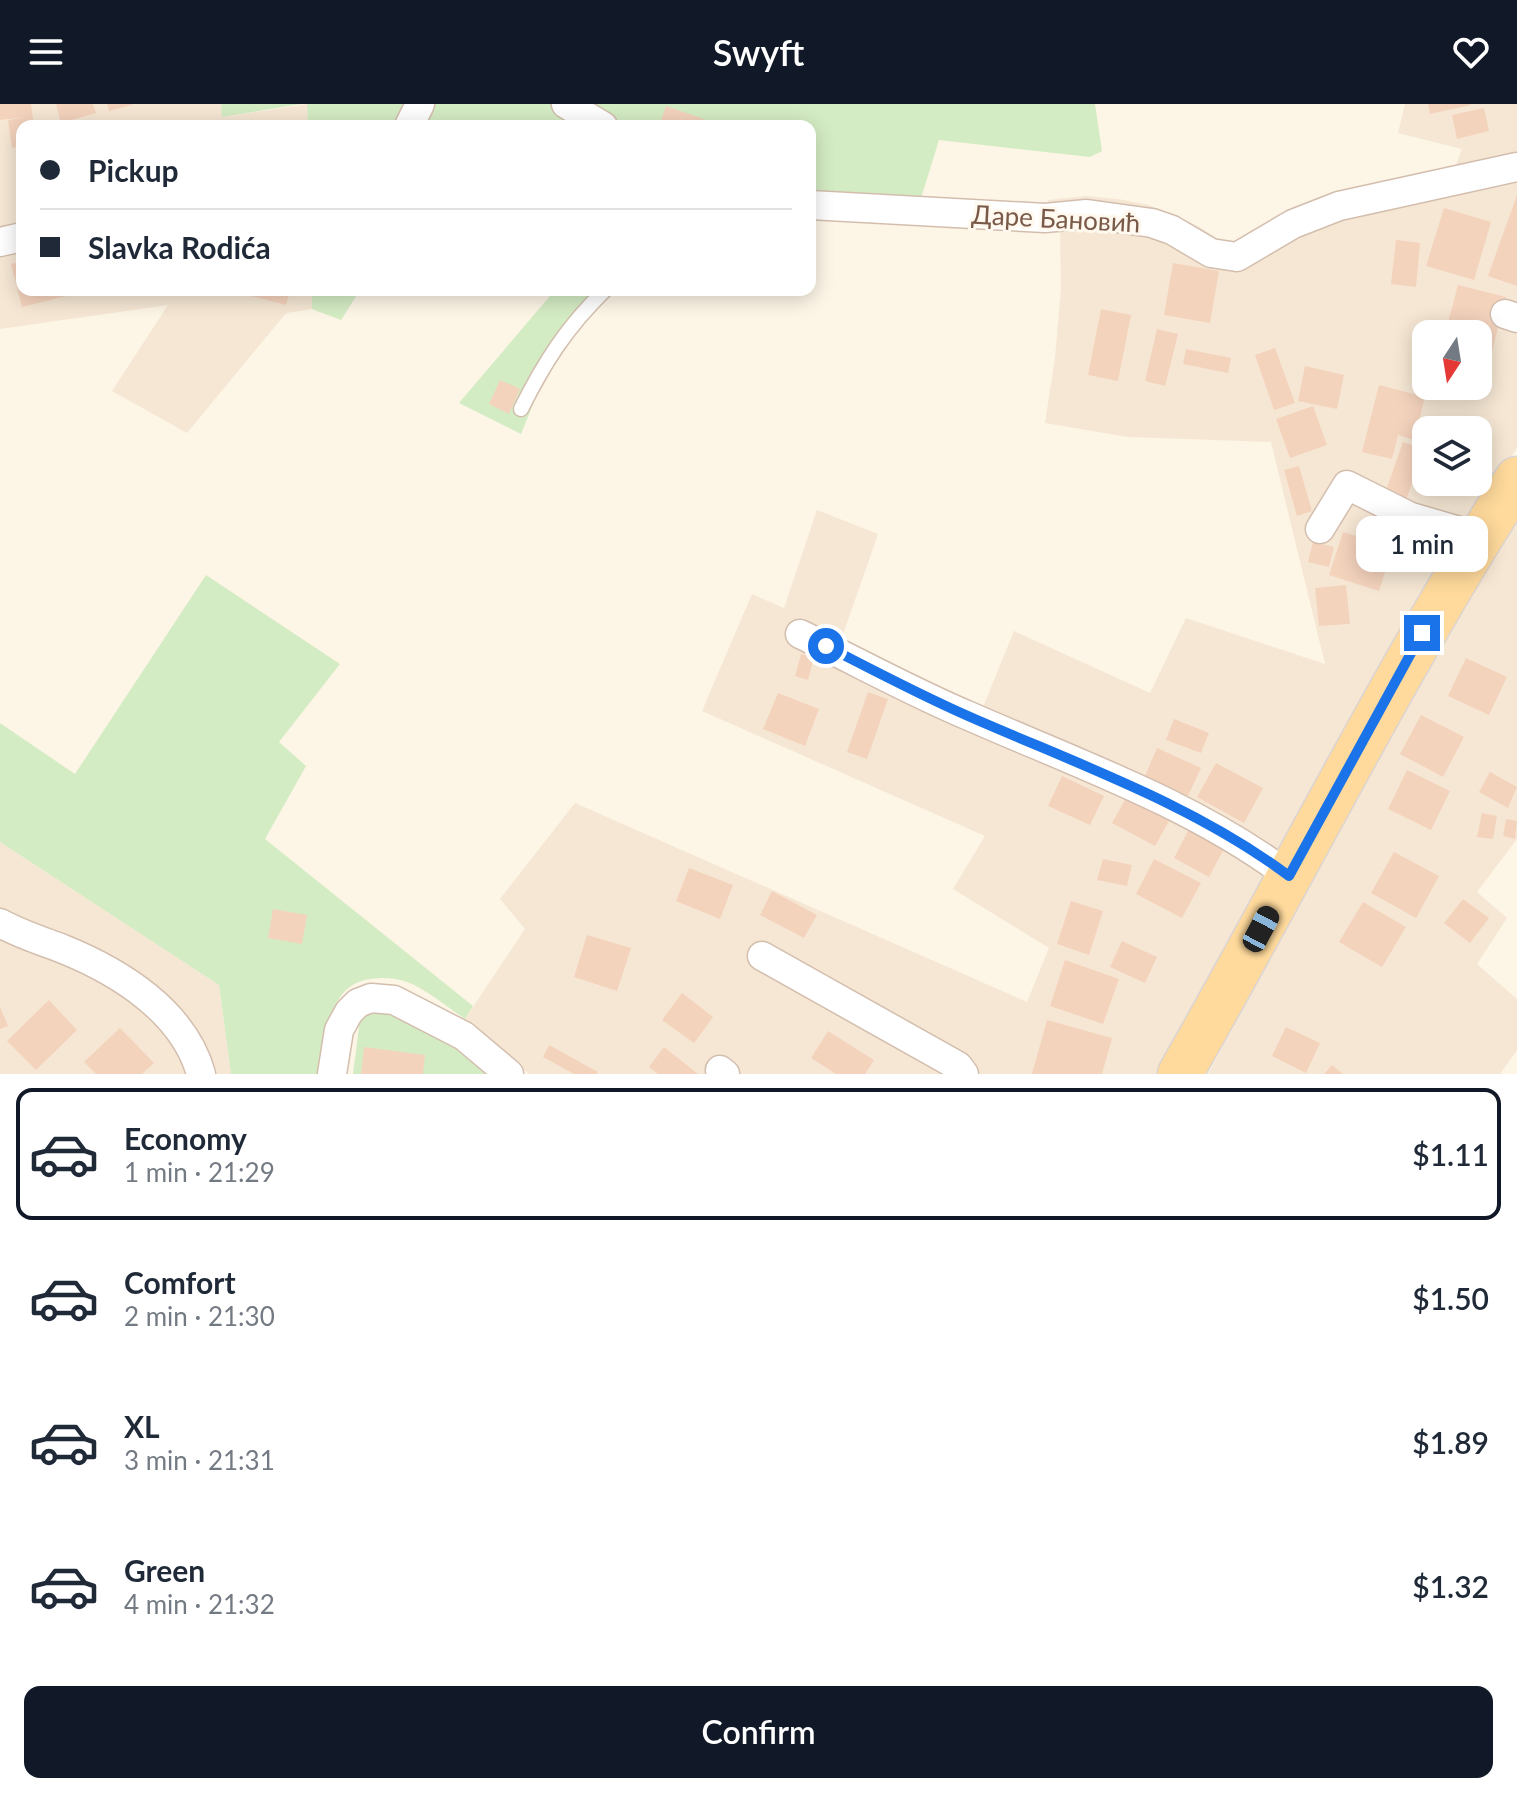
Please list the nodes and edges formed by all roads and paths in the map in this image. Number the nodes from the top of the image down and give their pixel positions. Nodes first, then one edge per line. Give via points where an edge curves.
1 (566, 104) edge
2 (593, 120) edge
3 (1517, 167) edge
4 (816, 205) edge
5 (599, 296) edge
6 (521, 409) dead end
7 (1517, 479) edge
8 (1320, 529) dead end
9 (1480, 537) junction
10 (800, 634) dead end
11 (1289, 876) junction
12 (0, 923) edge
13 (762, 956) dead end
14 (201, 1074) edge
15 (332, 1074) edge
16 (509, 1074) edge
17 (964, 1074) edge
18 (1180, 1074) edge

1 - 2 street
3 - 4 street, Даре Бановић via 1339,206 1293,224 1237,257 1211,253 1152,223 1087,214 1045,218
5 - 6 lane via 545,361
7 - 9 main road
8 - 9 street via 1347,485 1411,517
9 - 11 main road
10 - 11 street via 965,715 1145,792 1256,851
11 - 18 main road
12 - 14 street via 85,959 138,989 177,1025 192,1046
13 - 17 street
15 - 16 street via 339,1030 358,1003 371,998 394,1000 464,1036

